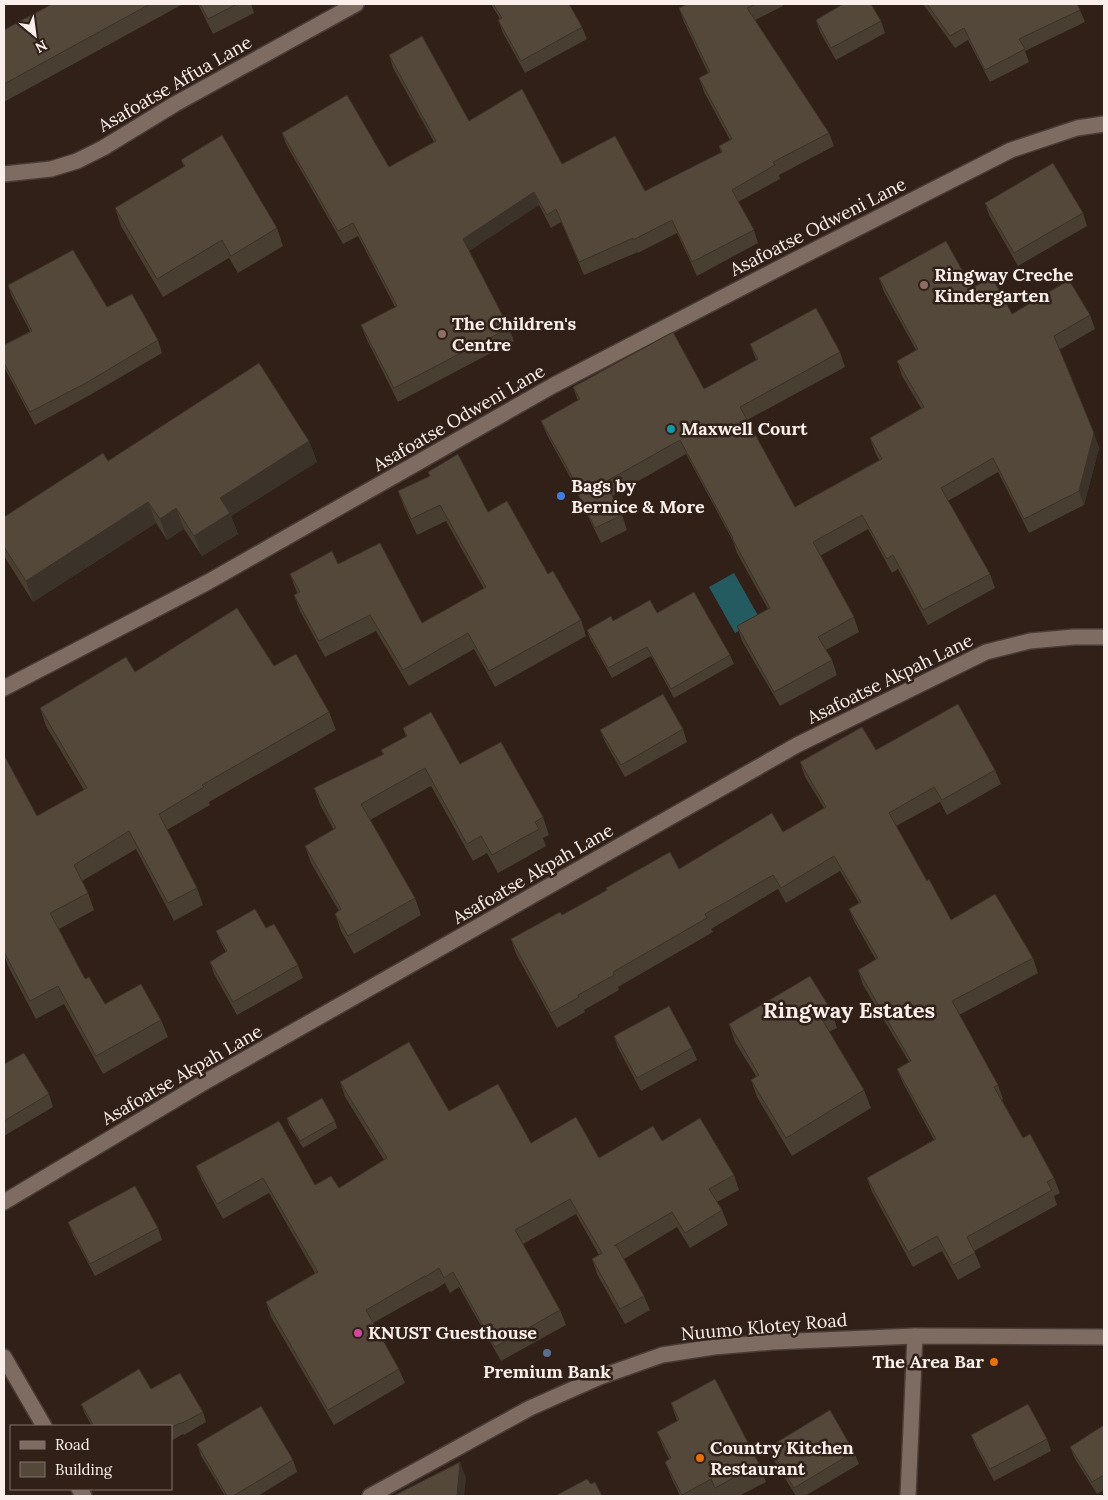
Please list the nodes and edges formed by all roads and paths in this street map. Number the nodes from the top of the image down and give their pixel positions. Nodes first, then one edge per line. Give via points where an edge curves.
1 (356, 4) edge
2 (1104, 124) edge
3 (4, 174) edge
4 (1104, 638) edge
5 (4, 688) edge
6 (4, 1202) edge
7 (915, 1336) junction
8 (1104, 1337) edge
9 (4, 1357) edge
10 (43, 1425) edge
11 (370, 1496) edge
12 (908, 1496) edge

1 - 3 street, Asafoatse Affua Lane via 102,148 51,169
2 - 5 street, Asafoatse Odweni Lane via 1069,131 1011,150 791,262 554,385 208,582
4 - 6 street, Asafoatse Akpah Lane via 1030,641 986,652 797,745 203,1083
7 - 8 street, Nuumo Klotey Road
7 - 11 street, Nuumo Klotey Road via 773,1342 662,1355 600,1377 530,1408
7 - 12 street
9 - 10 street

